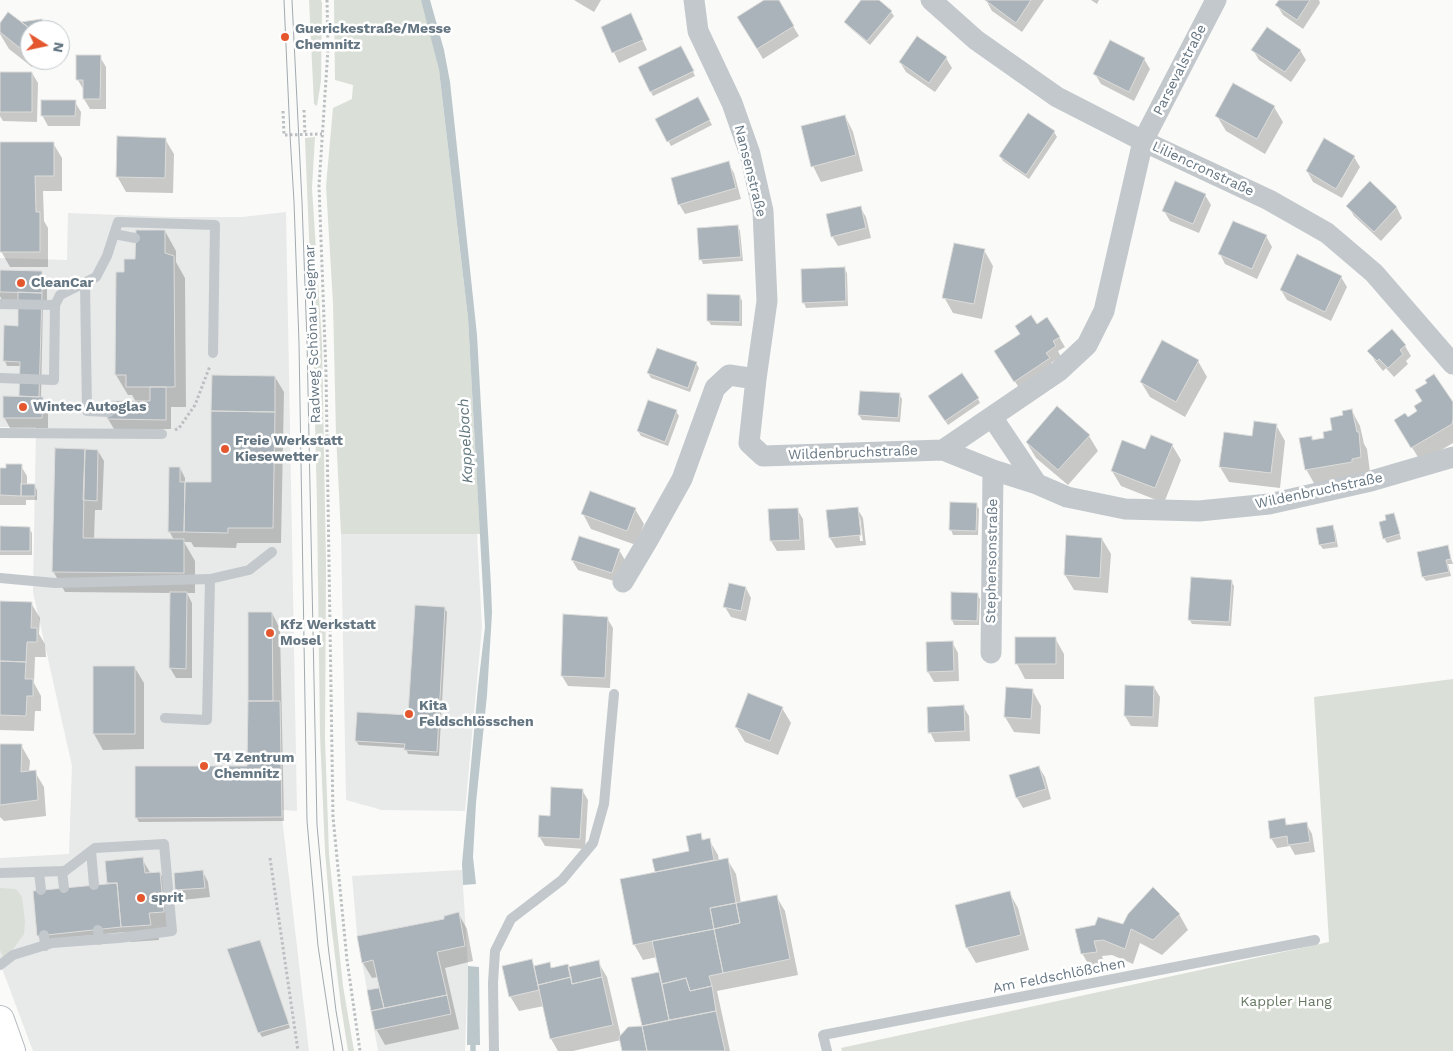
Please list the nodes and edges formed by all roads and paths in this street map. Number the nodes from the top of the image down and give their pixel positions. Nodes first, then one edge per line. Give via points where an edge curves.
1 (327, 0) edge
2 (694, 0) edge
3 (931, 0) edge
4 (1216, 0) edge
5 (304, 110) dead end
6 (283, 111) dead end
7 (305, 134) junction
8 (322, 134) junction
9 (1143, 141) junction
10 (114, 234) junction
11 (135, 238) dead end
12 (86, 283) junction
13 (0, 304) edge
14 (56, 305) junction
15 (213, 353) joint
16 (1453, 364) edge
17 (0, 378) edge
18 (756, 379) junction
19 (109, 412) dead end
20 (992, 417) junction
21 (0, 432) edge
22 (162, 434) joint
23 (943, 450) junction
24 (763, 456) joint
25 (1453, 457) edge
26 (993, 470) junction
27 (1037, 484) junction
28 (272, 552) dead end
29 (0, 578) edge
30 (210, 578) junction
31 (623, 582) dead end
32 (991, 653) dead end
33 (614, 694) dead end
34 (165, 718) dead end
35 (91, 851) junction
36 (270, 858) dead end
37 (62, 871) junction
38 (39, 872) junction
39 (0, 873) edge
40 (94, 885) dead end
41 (64, 888) dead end
42 (41, 890) dead end
43 (1315, 940) dead end
44 (0, 965) edge
45 (0, 1020) edge
46 (10, 1051) edge
47 (298, 1051) edge
48 (360, 1051) edge
49 (494, 1051) edge
50 (827, 1051) edge

1 - 8 path, Radweg Schönau-Siegmar via 328,49
2 - 18 street, Nansenstraße via 698,31 732,103 750,154 763,211 767,301
3 - 9 street, Liliencronstraße via 976,40 1057,97
4 - 9 street, Parsevalstraße
5 - 7 path
6 - 7 path via 284,135
7 - 8 path
8 - 48 path, Radweg Schönau-Siegmar via 319,186 326,373 333,817
9 - 16 street, Liliencronstraße via 1269,200 1327,233 1374,273
9 - 20 street via 1104,311 1087,344 1059,371
10 - 11 lane
10 - 12 lane via 96,278
10 - 15 lane via 118,222 215,225
12 - 14 lane via 60,295
12 - 19 lane via 86,411
13 - 14 lane
14 - 17 lane via 54,380
15 - 22 path via 194,405 179,428
18 - 24 street, Nansenstraße via 749,443
18 - 31 street via 728,375 715,388 682,479
20 - 23 street
20 - 27 street
21 - 22 lane
23 - 24 street, Wildenbruchstraße
23 - 26 street, Wildenbruchstraße
25 - 27 street, Wildenbruchstraße via 1371,481 1269,504 1199,511 1126,509 1067,497
26 - 27 street, Wildenbruchstraße
26 - 32 street, Stephensonstraße
28 - 30 lane via 249,570
29 - 30 lane via 55,583
30 - 34 lane via 207,720
33 - 49 lane via 604,804 593,843 562,880 511,919 496,951
35 - 37 lane
35 - 40 lane
35 - 44 lane via 95,848 164,844 172,931 44,940
36 - 47 path
37 - 38 lane
37 - 41 lane
38 - 39 lane
38 - 42 lane
43 - 50 lane, Am Feldschlößchen via 823,1035
45 - 46 main road

